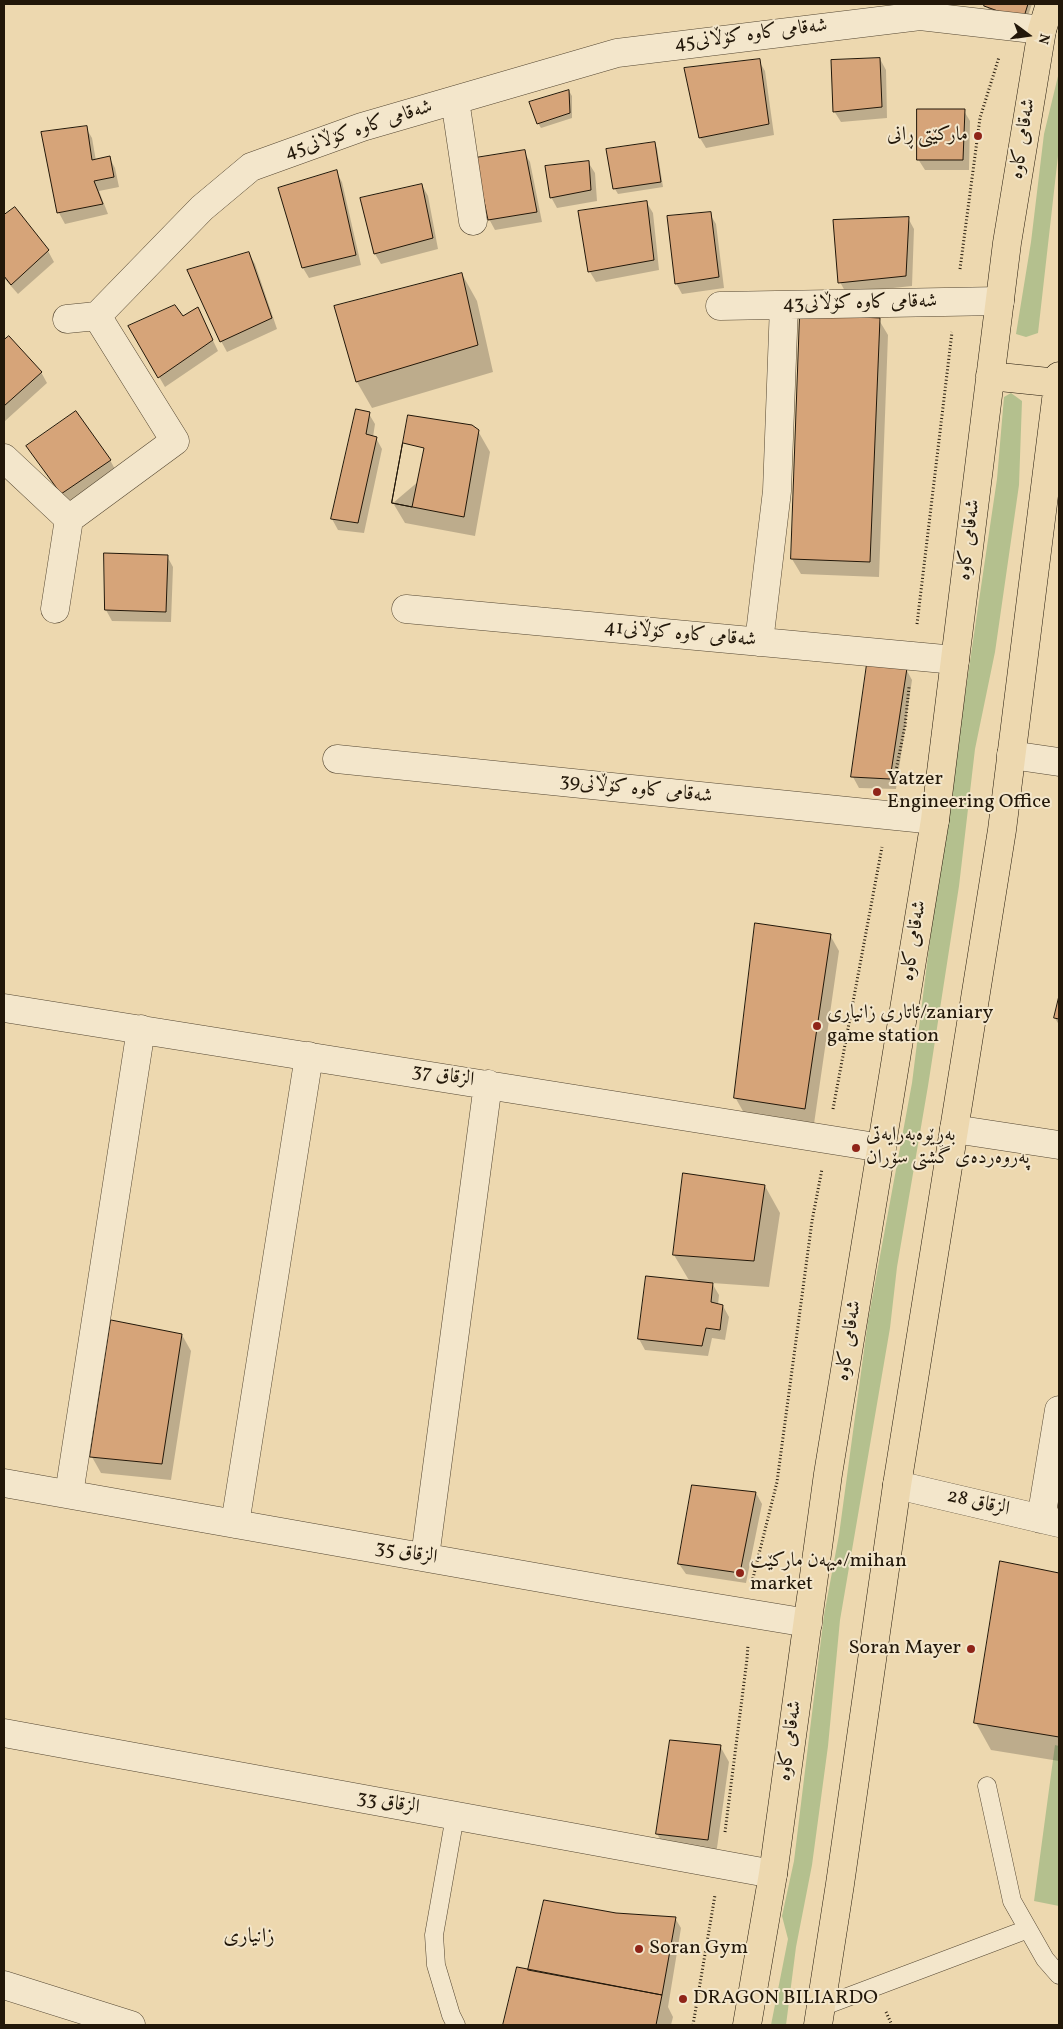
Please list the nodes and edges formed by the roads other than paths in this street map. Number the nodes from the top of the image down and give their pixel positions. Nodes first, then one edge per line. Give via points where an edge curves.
1 (1050, 4) edge
2 (912, 10) edge
3 (1042, 30) junction
4 (455, 100) junction
5 (473, 221) dead end
6 (1000, 301) junction
7 (784, 305) junction
8 (720, 306) dead end
9 (96, 316) junction
10 (67, 319) dead end
11 (990, 376) junction
12 (1059, 379) edge
13 (1056, 435) edge
14 (4, 458) edge
15 (69, 519) junction
16 (55, 609) dead end
17 (406, 609) dead end
18 (759, 642) junction
19 (955, 660) junction
20 (1011, 755) junction
21 (337, 759) dead end
22 (1059, 762) edge
23 (935, 820) junction
24 (4, 1008) edge
25 (141, 1029) junction
26 (309, 1056) junction
27 (488, 1084) junction
28 (954, 1129) junction
29 (1059, 1145) edge
30 (882, 1148) junction
31 (1059, 1410) edge
32 (4, 1483) edge
33 (897, 1485) junction
34 (70, 1494) junction
35 (1050, 1521) edge
36 (236, 1524) junction
37 (424, 1557) junction
38 (808, 1623) junction
39 (4, 1733) edge
40 (988, 1786) dead end
41 (455, 1816) junction
42 (773, 1874) junction
43 (1028, 1929) junction
44 (1059, 1975) edge
45 (4, 1985) edge
46 (819, 2016) edge
47 (131, 2025) edge
48 (456, 2025) edge
49 (747, 2025) edge

1 - 3 main road, شەقامی کاوە
2 - 3 street, شەقامی کاوە کۆڵانی45
2 - 4 street, شەقامی کاوە کۆڵانی45 via 617,53
3 - 6 main road, شەقامی کاوە
4 - 5 street
4 - 9 street, شەقامی کاوە کۆڵانی45 via 362,127 251,167 202,208
6 - 7 street, شەقامی کاوە کۆڵانی43
6 - 11 main road, شەقامی کاوە
7 - 8 street, شەقامی کاوە کۆڵانی43
7 - 18 street via 777,490
9 - 10 street
9 - 15 street via 175,441
11 - 12 main road
11 - 19 main road, شەقامی کاوە
12 - 13 main road
13 - 20 main road
14 - 15 street
15 - 16 street
17 - 18 street, شەقامی کاوە کۆڵانی41
18 - 19 street, شەقامی کاوە کۆڵانی41
19 - 23 main road, شەقامی کاوە
20 - 22 street
20 - 28 main road
21 - 23 street, شەقامی کاوە کۆڵانی39
23 - 30 main road, شەقامی کاوە
24 - 25 street, الزقاق 37
25 - 26 street, الزقاق 37
25 - 34 street
26 - 27 street, الزقاق 37
26 - 36 street
27 - 30 street, الزقاق 37
27 - 37 street
28 - 29 street
28 - 33 main road
30 - 38 main road, شەقامی کاوە via 828,1474
31 - 35 street
32 - 34 street, الزقاق 35
33 - 35 street, الزقاق 28
33 - 46 main road
34 - 36 street, الزقاق 35
36 - 37 street, الزقاق 35
37 - 38 street, الزقاق 35
38 - 42 main road, شەقامی کاوە
39 - 41 street, الزقاق 33
40 - 43 lane via 1012,1901
41 - 42 street, الزقاق 33
41 - 48 lane via 434,1935 436,1965
42 - 49 main road, شەقامی کاوە
43 - 44 lane via 1045,1959
43 - 46 lane
45 - 47 street

